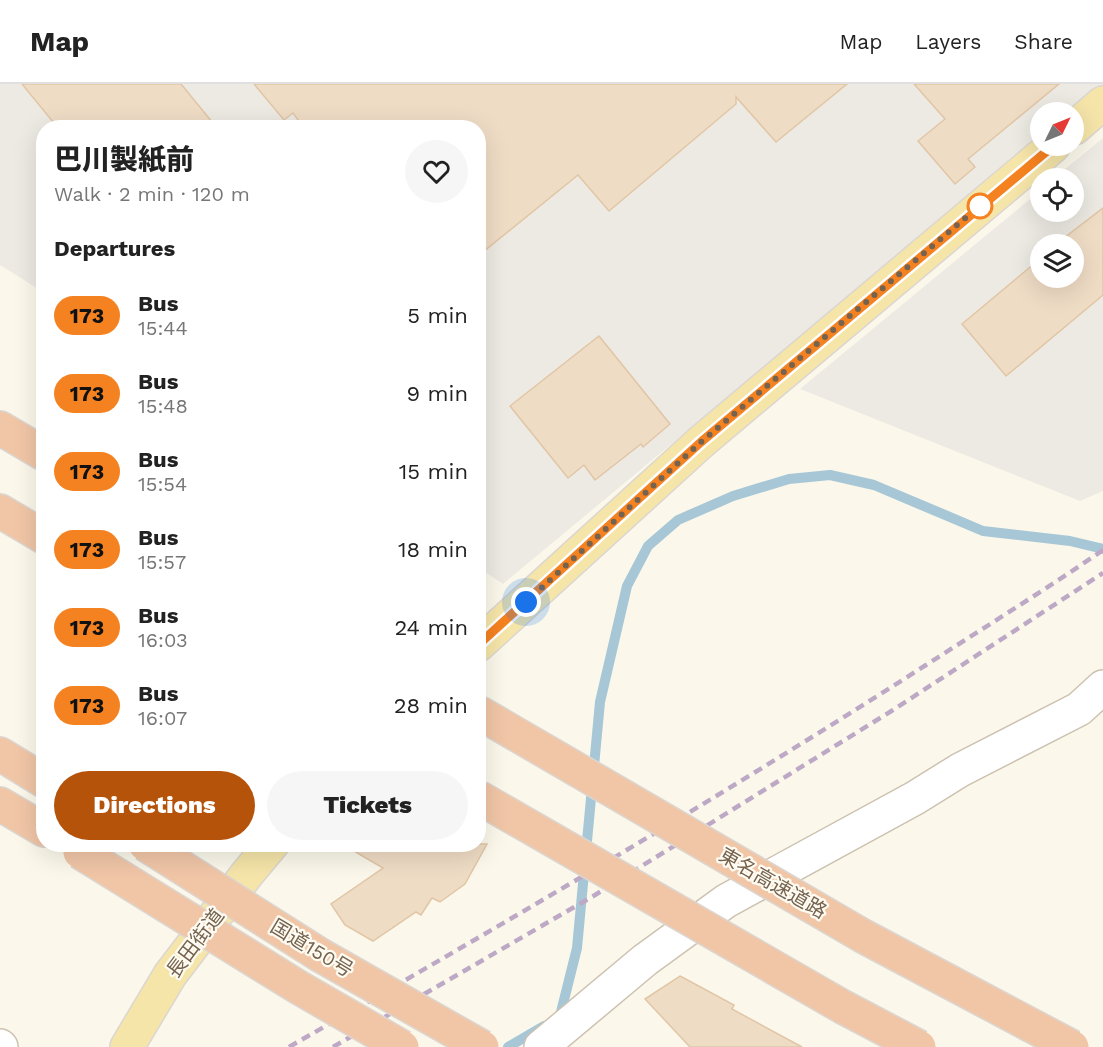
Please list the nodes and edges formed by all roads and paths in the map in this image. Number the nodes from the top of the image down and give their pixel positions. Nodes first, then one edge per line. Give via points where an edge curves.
1 (1103, 103) edge
2 (1084, 119) edge
3 (1041, 156) edge
4 (0, 428) edge
5 (36, 449) edge
6 (0, 511) edge
7 (36, 532) edge
8 (486, 638) edge
9 (1103, 687) edge
10 (486, 717) edge
11 (0, 754) edge
12 (36, 776) edge
13 (486, 802) edge
14 (0, 804) edge
15 (36, 825) edge
16 (79, 852) edge
17 (157, 852) edge
18 (265, 852) edge
19 (127, 1047) edge
20 (402, 1047) edge
21 (482, 1047) edge
22 (541, 1047) edge
23 (919, 1047) edge
24 (1072, 1047) edge

1 - 2 main road
3 - 8 main road via 701,442
4 - 5 highway
6 - 7 highway
9 - 22 street via 1079,709 960,770 726,901 645,960
10 - 24 highway, 東名高速道路, bridge via 863,936
11 - 12 highway
13 - 23 highway, bridge
14 - 15 highway
16 - 20 highway, 国道150号, bridge
17 - 21 highway, 国道150号, bridge via 320,954
18 - 19 main road, 長田街道 via 170,975

